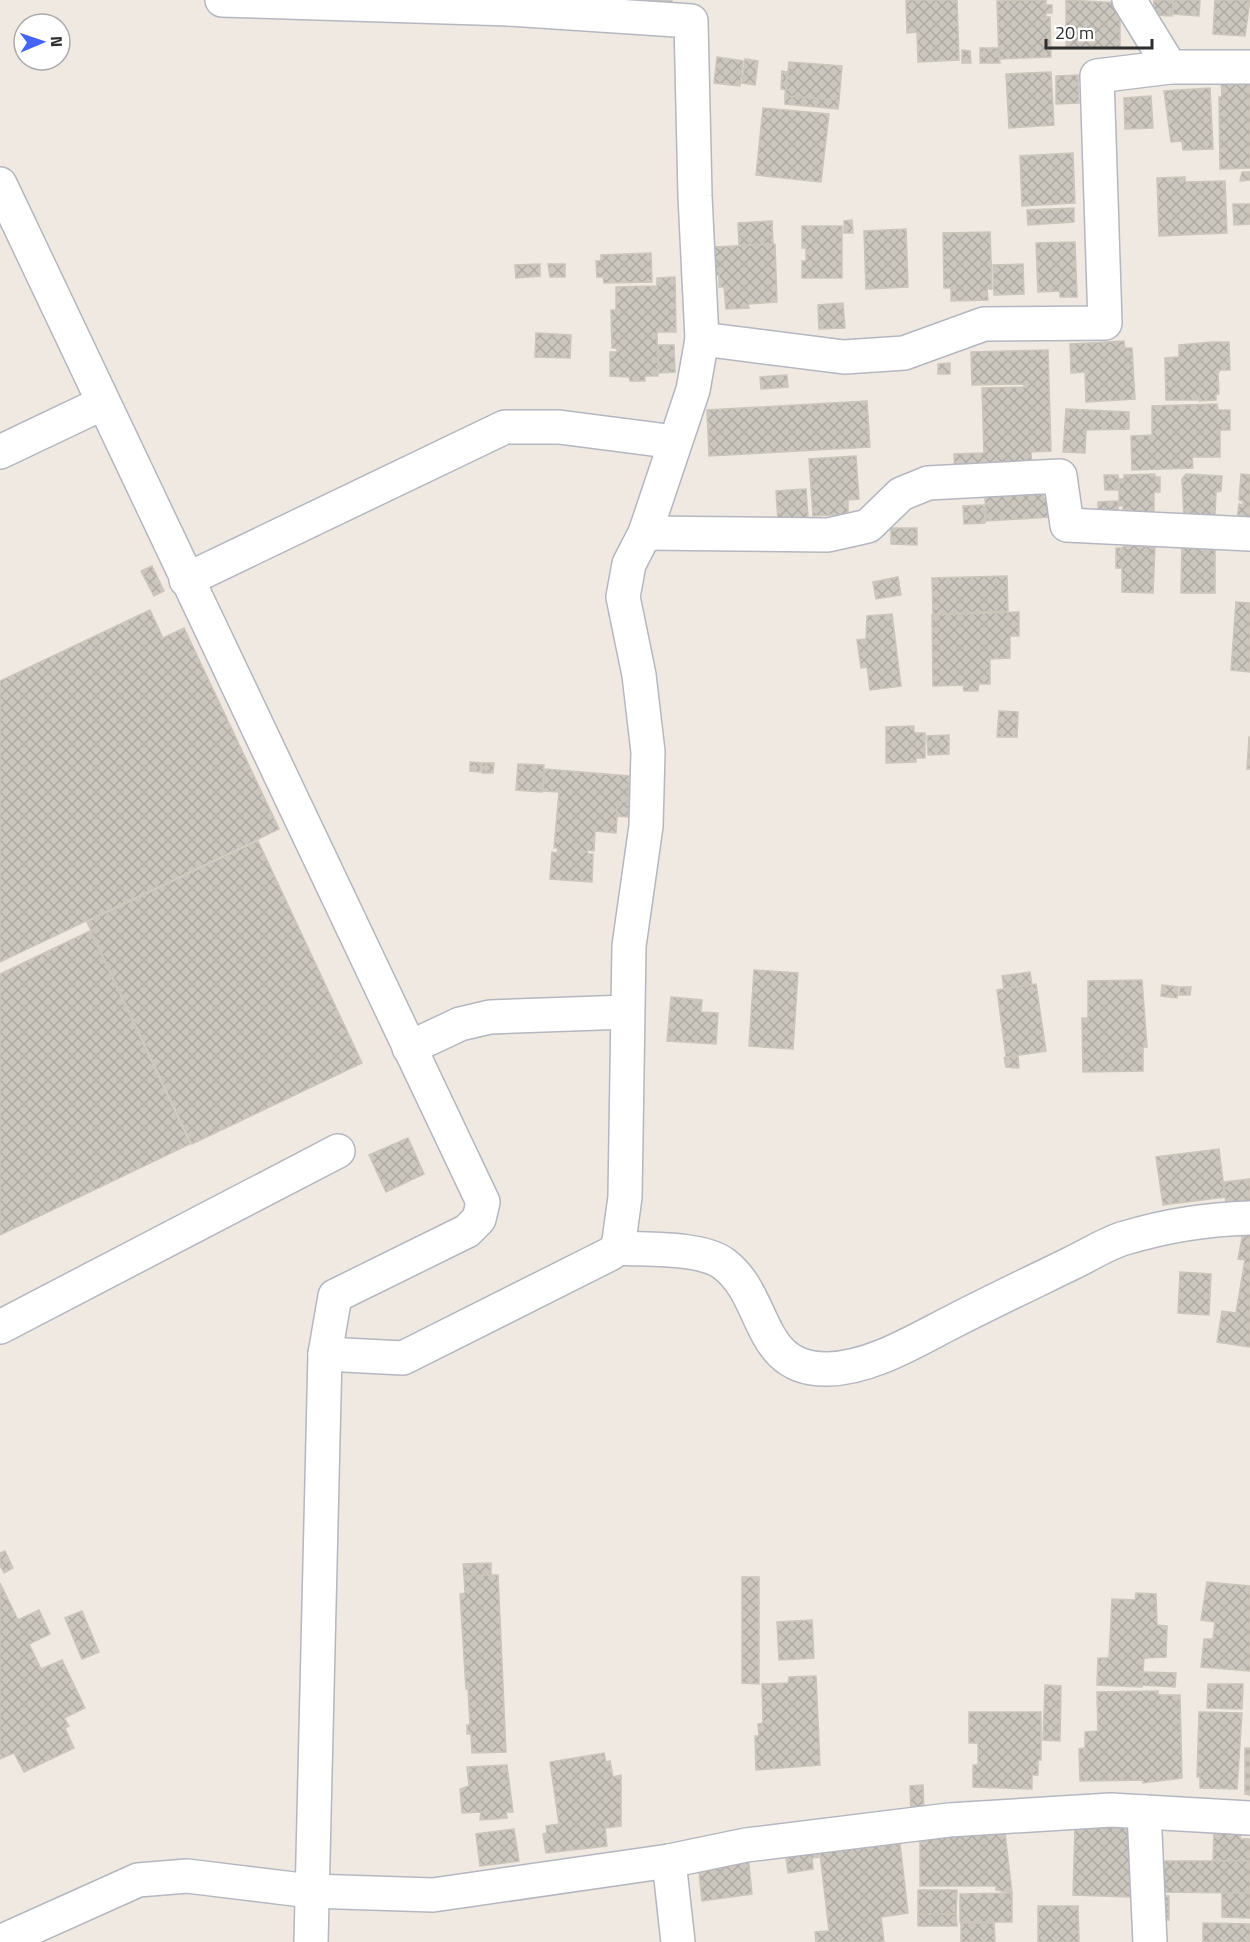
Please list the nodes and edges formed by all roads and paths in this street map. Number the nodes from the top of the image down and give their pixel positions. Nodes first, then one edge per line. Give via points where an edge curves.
1 (222, 0) edge
2 (1129, 0) edge
3 (510, 4) edge
4 (699, 11) edge
5 (1170, 67) junction
6 (1250, 67) edge
7 (0, 184) edge
8 (702, 339) junction
9 (103, 403) junction
10 (675, 442) junction
11 (0, 452) edge
12 (645, 533) junction
13 (1250, 534) edge
14 (186, 580) junction
15 (627, 1012) junction
16 (409, 1048) junction
17 (338, 1151) dead end
18 (1250, 1218) edge
19 (618, 1248) junction
20 (0, 1327) edge
21 (325, 1353) junction
22 (1144, 1812) junction
23 (1250, 1818) edge
24 (669, 1861) junction
25 (310, 1891) junction
26 (0, 1942) edge
27 (311, 1942) edge
28 (678, 1942) edge
29 (1150, 1942) edge

1 - 3 street
2 - 5 street
3 - 4 street
4 - 8 street via 695,196
5 - 6 street
5 - 8 street via 1097,76 1105,323 984,324 904,353 844,357
7 - 9 street
8 - 10 street via 693,390
9 - 11 street
9 - 14 street
10 - 12 street
10 - 14 street via 559,427 506,427
12 - 13 street via 828,535 868,526 901,494 928,483 1060,476 1067,525
12 - 15 street via 629,564 624,597 648,752 646,826 629,946
14 - 16 street
15 - 16 street via 490,1017 460,1024
15 - 19 street via 625,1197
16 - 21 street via 481,1193 483,1210 467,1231 335,1296
17 - 20 street
18 - 19 street via 1215,1219 1124,1238 903,1346 861,1364 827,1369 798,1364 780,1353 742,1282 723,1263 706,1255
19 - 21 street via 403,1358
21 - 25 street
22 - 23 street
22 - 24 street via 1111,1810 950,1820 746,1845
22 - 29 street
24 - 25 street via 433,1895
24 - 28 street
25 - 26 street via 187,1876 138,1880
25 - 27 street

